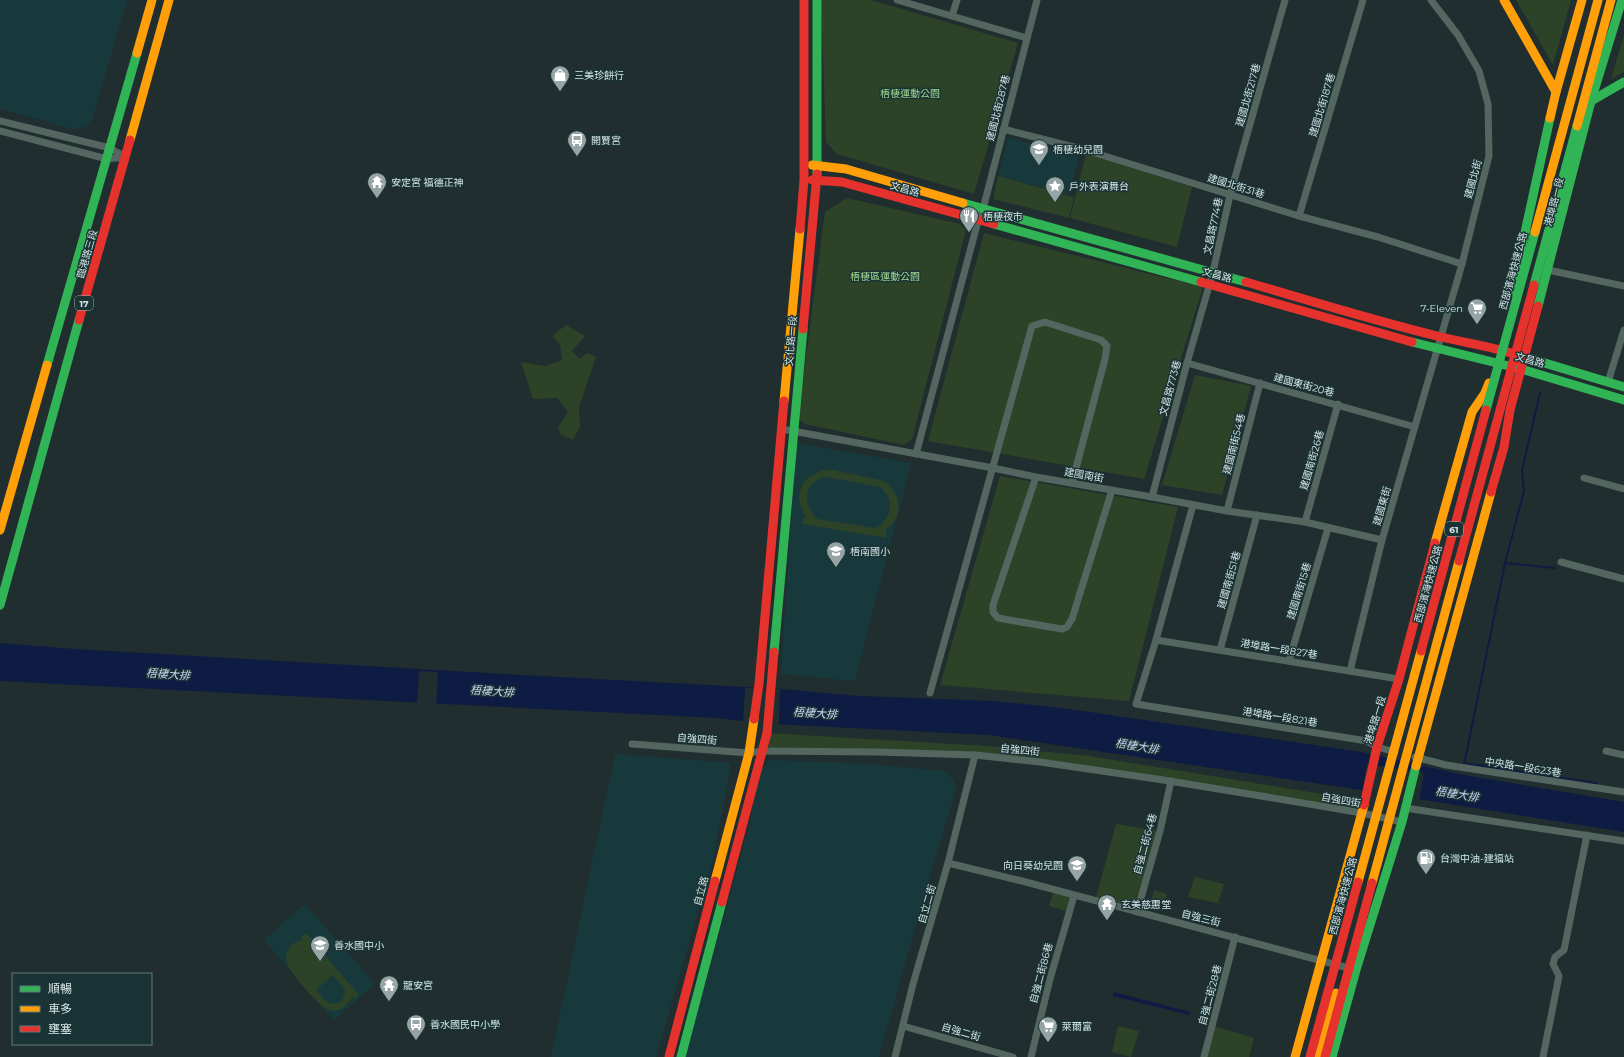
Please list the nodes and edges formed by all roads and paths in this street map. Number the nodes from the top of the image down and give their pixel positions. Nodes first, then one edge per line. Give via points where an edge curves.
1 (152, 0) edge
2 (169, 0) edge
3 (804, 0) edge
4 (816, 0) edge
5 (897, 0) edge
6 (957, 0) edge
7 (1037, 0) edge
8 (1285, 0) edge
9 (1363, 0) edge
10 (1431, 0) edge
11 (1504, 0) edge
12 (1582, 0) edge
13 (1598, 0) edge
14 (1611, 0) edge
15 (1622, 0) edge
16 (952, 16) junction
17 (1027, 38) junction
18 (1624, 82) edge
19 (1556, 92) junction
20 (1591, 101) junction
21 (0, 121) edge
22 (1003, 129) junction
23 (0, 130) edge
24 (110, 148) junction
25 (125, 157) junction
26 (107, 159) junction
27 (804, 164) junction
28 (818, 165) junction
29 (817, 179) junction
30 (804, 180) junction
31 (1230, 195) junction
32 (983, 209) junction
33 (1299, 216) junction
34 (978, 221) junction
35 (1462, 264) junction
36 (1548, 270) junction
37 (1213, 272) junction
38 (1209, 284) junction
39 (1624, 286) edge
40 (1624, 330) edge
41 (1441, 337) junction
42 (1437, 349) junction
43 (1500, 349) junction
44 (1525, 357) junction
45 (1495, 362) junction
46 (1187, 363) junction
47 (1521, 369) junction
48 (1608, 382) junction
49 (1260, 383) junction
50 (1624, 387) edge
51 (1485, 393) junction
52 (1624, 400) edge
53 (1338, 404) junction
54 (1510, 410) junction
55 (1416, 427) junction
56 (782, 428) junction
57 (794, 430) junction
58 (916, 454) junction
59 (993, 468) junction
60 (1478, 472) junction
61 (1036, 477) junction
62 (1584, 478) dead end
63 (1072, 483) junction
64 (1624, 489) edge
65 (1112, 490) junction
66 (1152, 496) junction
67 (1193, 505) junction
68 (1227, 511) junction
69 (1258, 515) junction
70 (1305, 522) junction
71 (1328, 528) junction
72 (0, 530) edge
73 (1382, 540) junction
74 (1562, 562) dead end
75 (1624, 579) edge
76 (0, 605) edge
77 (1156, 640) junction
78 (1220, 650) junction
79 (1289, 661) junction
80 (1350, 671) junction
81 (1399, 678) junction
82 (930, 693) dead end
83 (753, 731) joint
84 (632, 744) dead end
85 (1377, 747) junction
86 (762, 751) junction
87 (1606, 751) dead end
88 (749, 753) junction
89 (1401, 753) junction
90 (1624, 754) edge
91 (975, 756) junction
92 (1419, 759) junction
93 (1171, 781) junction
94 (1624, 792) edge
95 (1405, 808) junction
96 (1362, 813) junction
97 (1384, 818) junction
98 (1402, 822) junction
99 (1587, 835) junction
100 (1624, 841) edge
101 (948, 863) junction
102 (1074, 896) junction
103 (1137, 912) junction
104 (1235, 937) junction
105 (1341, 948) junction
106 (1355, 949) junction
107 (1321, 960) junction
108 (1343, 966) junction
109 (1356, 970) junction
110 (904, 1026) junction
111 (669, 1057) edge
112 (681, 1057) edge
113 (895, 1057) edge
114 (1013, 1057) edge
115 (1031, 1057) edge
116 (1204, 1057) edge
117 (1295, 1057) edge
118 (1310, 1057) edge
119 (1318, 1057) edge
120 (1325, 1057) edge
121 (1332, 1057) edge
122 (1543, 1057) edge

1 - 24 main road, 臨港路三段 / 17
2 - 25 main road, 臨港路三段 / 17
3 - 27 main road, 文化路一段
4 - 28 main road, 文化路一段
5 - 16 street
6 - 16 street
7 - 17 street, 建國北街287巷
8 - 31 street, 建國北街217巷
9 - 33 street, 建國北街187巷
10 - 35 street, 建國北街 via 1458,35 1479,71 1488,104 1489,156
11 - 19 main road
12 - 19 main road, 港埠路一段
13 - 105 main road, 西部濱海快速公路 / 61, bridge
14 - 106 main road, 61, bridge
15 - 20 main road, 港埠路一段
16 - 17 street
17 - 22 street, 建國北街287巷
18 - 20 main road
19 - 43 main road, 港埠路一段
20 - 36 main road, 港埠路一段
21 - 24 street
22 - 31 street, 建國北街31巷
22 - 32 street, 建國北街287巷
23 - 26 street
24 - 25 street
24 - 26 main road, 臨港路三段 / 17
25 - 26 street
25 - 76 main road, 臨港路三段 / 17
26 - 72 main road, 臨港路三段 / 17
27 - 28 main road, 文昌路
27 - 30 main road, 文化路一段
28 - 29 main road, 文化路一段
28 - 32 main road, 文昌路 via 846,169
29 - 30 main road, 文昌路
29 - 34 main road, 文昌路 via 842,182
29 - 57 main road, 文化路一段
30 - 56 main road, 文化路一段
31 - 33 street, 建國北街31巷
31 - 37 street, 文昌路774巷
32 - 34 street, 建國北街287巷
32 - 37 main road, 文昌路
33 - 35 street, 建國北街31巷 via 1378,237
34 - 38 main road, 文昌路
34 - 58 street, 建國北街287巷
35 - 41 street, 建國北街
36 - 39 street
36 - 44 main road, 港埠路一段
37 - 38 street, 文昌路774巷
37 - 41 main road, 文昌路
38 - 42 main road, 文昌路
38 - 46 street, 文昌路773巷
40 - 48 street
41 - 42 street, 建國北街
41 - 43 main road, 文昌路
42 - 45 main road, 文昌路
42 - 55 street, 建國東街
43 - 44 main road, 文昌路
43 - 45 main road, 港埠路一段
44 - 47 main road, 港埠路一段
44 - 48 main road, 文昌路
45 - 47 main road, 文昌路
45 - 51 main road, 港埠路一段
46 - 49 street, 建國東街20巷
46 - 66 street, 文昌路773巷
47 - 52 main road, 文昌路
47 - 54 main road, 港埠路一段
48 - 50 main road, 文昌路
49 - 53 street, 建國東街20巷
49 - 68 street, 建國南街54巷
51 - 60 main road, 港埠路一段 via 1485,423
51 - 81 main road, 港埠路一段 via 1472,412
51 - 105 main road, bridge via 1354,867
53 - 55 street, 建國東街20巷
53 - 70 street, 建國南街26巷
54 - 60 main road, 港埠路一段
54 - 92 main road, 港埠路一段 via 1504,447
54 - 106 main road via 1491,470 1365,931
55 - 73 street, 建國東街
56 - 57 street, 建國南街
56 - 83 main road, 文化路一段
57 - 58 street, 建國南街
57 - 86 main road, 文化路一段 via 767,733
58 - 59 street, 建國南街
59 - 61 street, 建國南街
59 - 63 street via 1032,326 1045,322 1101,340 1107,346
59 - 82 street
60 - 89 main road, 港埠路一段
61 - 63 street, 建國南街
61 - 65 street via 992,605 993,612 998,618 1062,629 1067,627 1072,619
62 - 64 street
63 - 65 street, 建國南街
65 - 66 street, 建國南街
66 - 67 street, 建國南街
67 - 68 street, 建國南街
67 - 77 street
68 - 69 street, 建國南街
69 - 70 street, 建國南街
69 - 78 street, 建國南街51巷
70 - 71 street, 建國南街
71 - 73 street, 建國南街
71 - 79 street, 建國南街15巷
73 - 80 street, 建國東街
74 - 75 street
77 - 78 street, 港埠路一段827巷
77 - 85 street, 港埠路一段821巷 via 1136,704 1366,741
78 - 79 street, 港埠路一段827巷
79 - 80 street, 港埠路一段827巷
80 - 81 street, 港埠路一段827巷
81 - 85 main road, 港埠路一段
83 - 88 main road, 自立路
84 - 88 street, 自強四街
85 - 89 street, 港埠路一段821巷
85 - 96 main road, 港埠路一段
86 - 88 street, 自強四街
86 - 91 street, 自強四街
86 - 112 main road
87 - 90 street
88 - 111 main road, 自立路
89 - 92 street, 港埠路一段821巷
89 - 97 main road, 港埠路一段
91 - 93 street, 自強四街
91 - 101 street, 自立二街
92 - 94 street, 中央路一段623巷
92 - 95 main road, 港埠路一段
93 - 96 street, 自強四街
93 - 103 street, 自強二街64巷
95 - 98 main road, 港埠路一段
95 - 99 street
96 - 97 street, 自強四街
96 - 107 main road, 港埠路一段
97 - 98 street, 自強四街
97 - 108 main road, 港埠路一段
98 - 109 main road, 港埠路一段
99 - 100 street
99 - 122 street via 1564,950 1555,956 1553,964 1559,976
101 - 102 street, 自強三街
101 - 110 street, 自立二街
102 - 103 street, 自強三街
102 - 115 street, 自強二街86巷 via 1048,984
103 - 104 street, 自強三街
104 - 107 street, 自強三街
104 - 116 street, 自強二街28巷
105 - 118 main road, 西部濱海快速公路 / 61, bridge
106 - 120 main road, 61, bridge
107 - 108 street, 自強三街
107 - 117 main road, 港埠路一段
108 - 109 street, 自強三街
108 - 119 main road, 港埠路一段
109 - 121 main road, 港埠路一段
110 - 113 street, 自立二街
110 - 114 street, 自強二街

